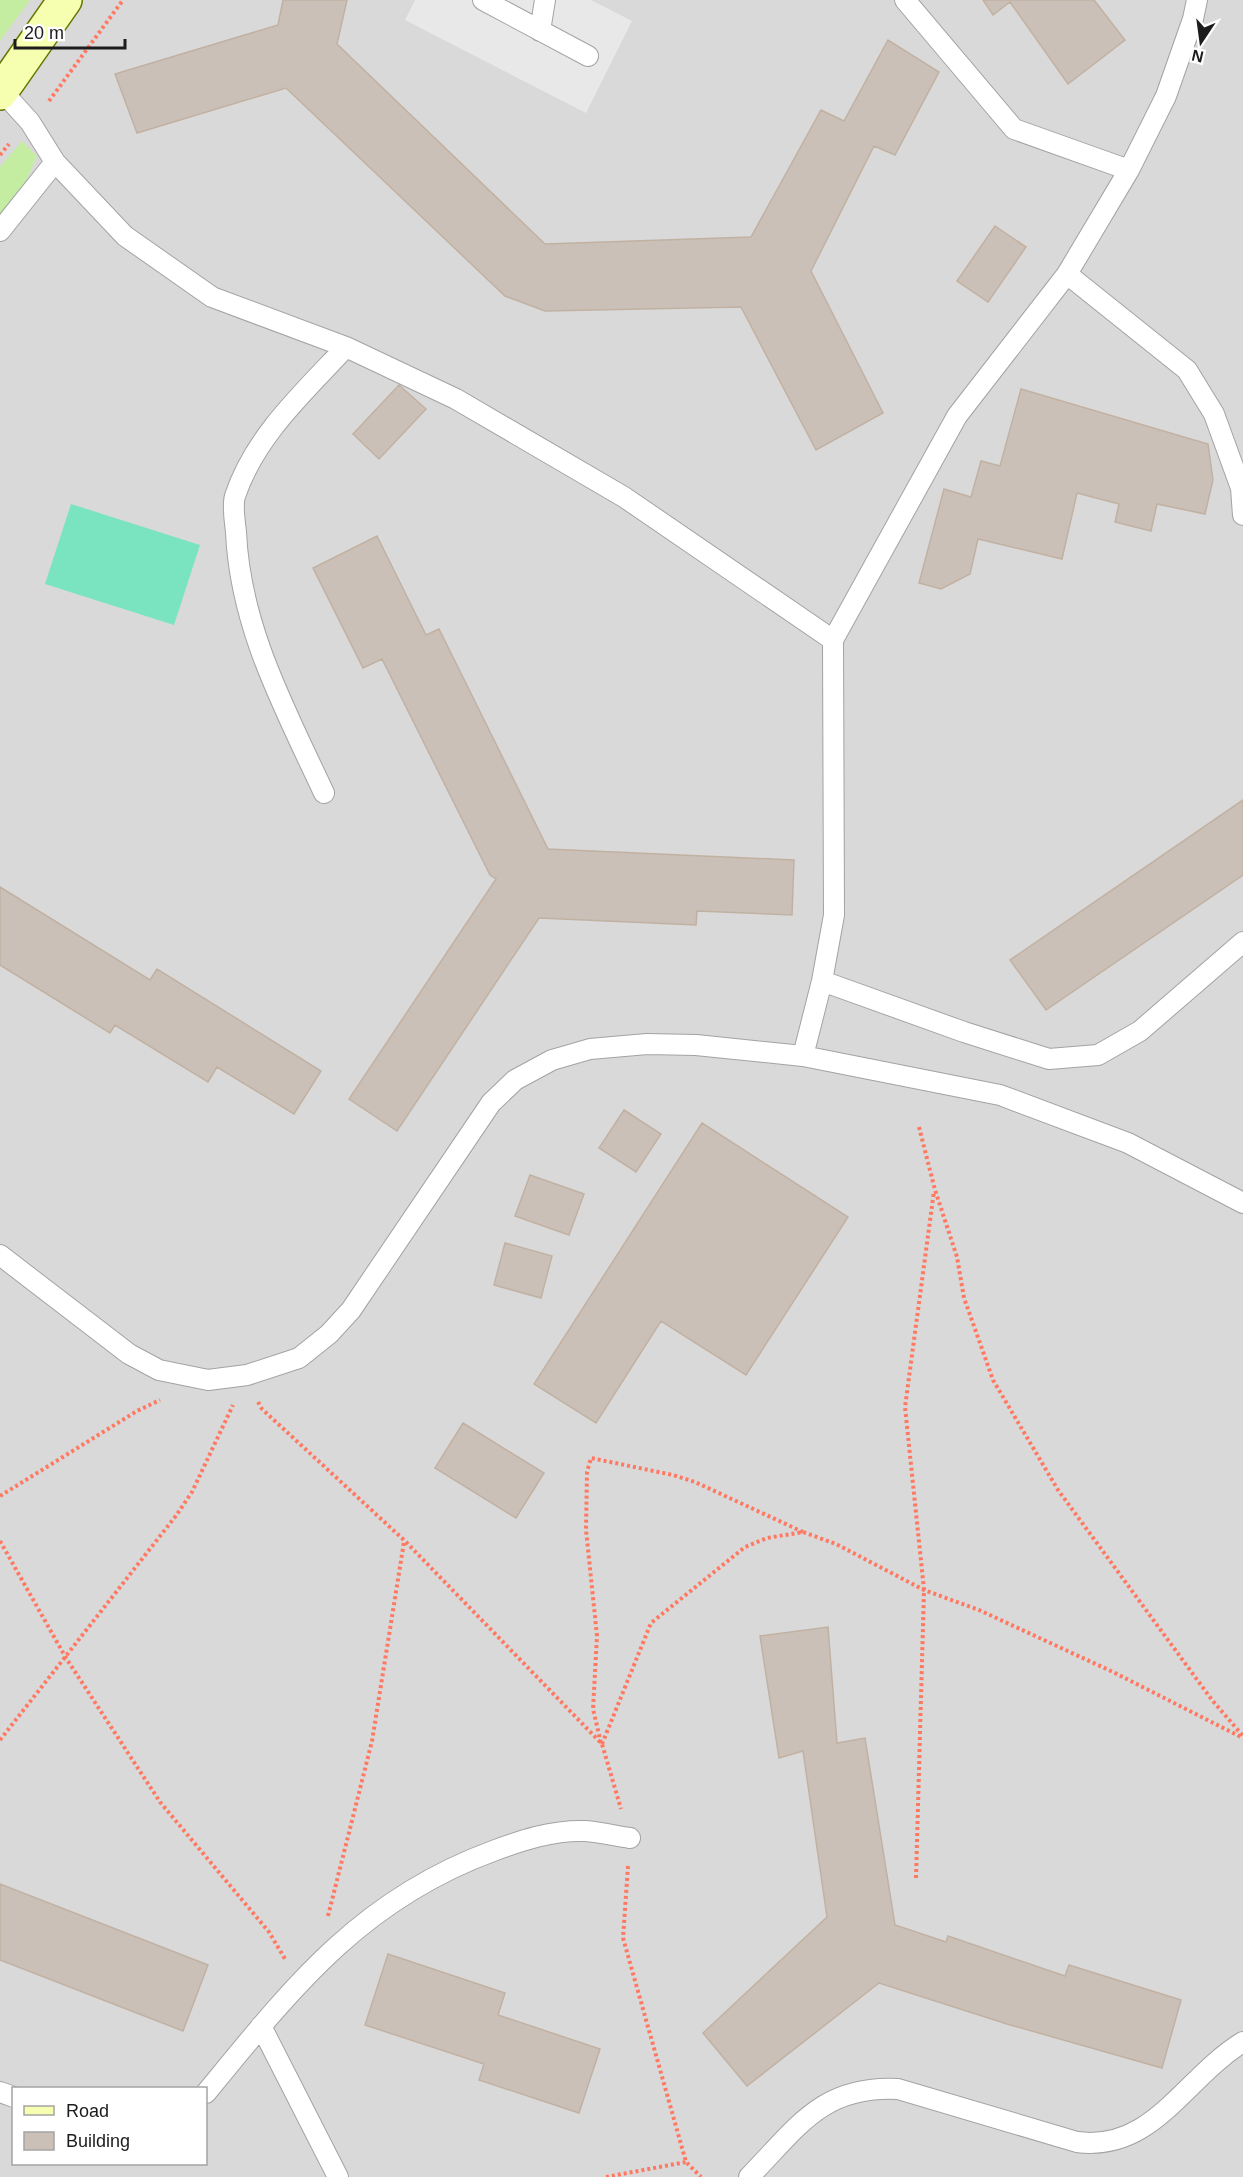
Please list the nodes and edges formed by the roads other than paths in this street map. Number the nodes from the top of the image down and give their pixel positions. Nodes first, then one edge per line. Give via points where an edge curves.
1 (65, 0) edge
2 (483, 0) edge
3 (545, 0) edge
4 (905, 0) edge
5 (1197, 0) edge
6 (540, 31) junction
7 (588, 56) dead end
8 (1, 92) edge
9 (55, 162) junction
10 (1129, 170) junction
11 (0, 231) edge
12 (1067, 274) junction
13 (346, 347) junction
14 (1243, 515) edge
15 (833, 640) junction
16 (324, 793) dead end
17 (1243, 942) edge
18 (822, 981) junction
19 (803, 1056) junction
20 (1243, 1203) edge
21 (0, 1255) edge
22 (630, 1838) road end
23 (261, 2026) junction
24 (1243, 2042) edge
25 (207, 2092) edge
26 (338, 2177) edge
27 (749, 2177) edge

1 - 8 street
2 - 6 lane
3 - 6 lane
4 - 10 lane via 1014,129
5 - 10 lane via 1166,96
6 - 7 lane
8 - 9 lane via 30,122
9 - 11 lane
9 - 13 lane via 125,236 212,297
10 - 12 lane
12 - 14 lane via 1187,370 1218,425 1241,488
12 - 15 lane via 957,416
13 - 15 lane via 456,399 624,497
13 - 16 lane via 265,435 234,498 237,553 247,615 270,677
15 - 18 lane via 834,915
17 - 18 lane via 1140,1031 1098,1055 1049,1059
18 - 19 lane
19 - 20 lane via 1000,1095 1128,1143
19 - 21 lane via 647,1044 591,1049 552,1060 516,1080 492,1103 351,1310 299,1358 247,1375 208,1380 159,1370 129,1354
22 - 23 lane via 585,1831 530,1837 476,1857 392,1901 316,1963
23 - 25 lane
23 - 26 lane
24 - 27 lane via 1208,2067 1138,2133 1119,2140 1077,2142 897,2089 876,2088 830,2100 813,2112

